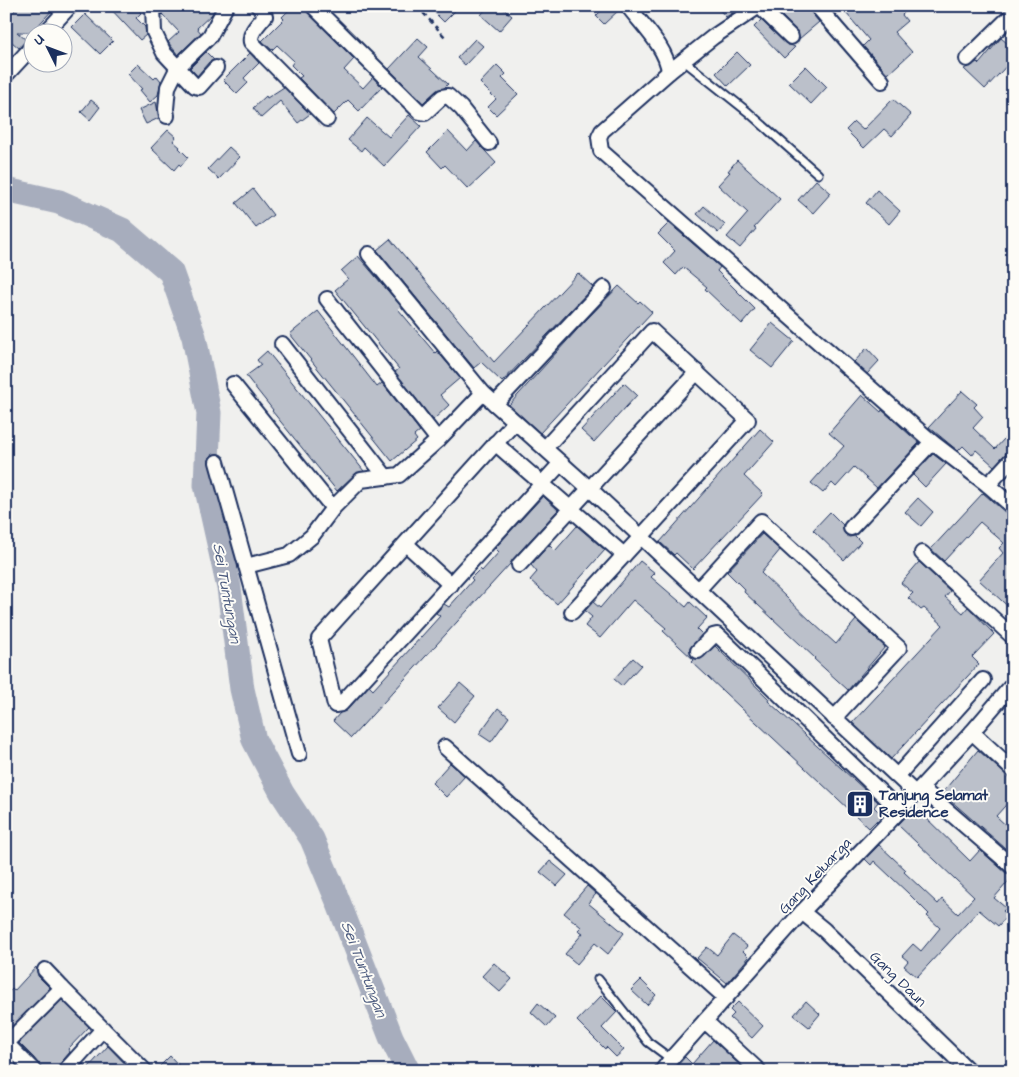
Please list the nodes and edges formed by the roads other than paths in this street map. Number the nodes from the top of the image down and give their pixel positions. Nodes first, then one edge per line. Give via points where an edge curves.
1 (70, 6) edge
2 (153, 6) edge
3 (226, 6) edge
4 (258, 6) edge
5 (314, 6) edge
6 (628, 6) edge
7 (759, 6) edge
8 (818, 6) edge
9 (55, 22) edge
10 (1010, 23) edge
11 (791, 37) dead end
12 (22, 55) edge
13 (967, 59) dead end
14 (684, 61) junction
15 (9, 66) edge
16 (178, 67) junction
17 (216, 68) dead end
18 (669, 72) junction
19 (882, 81) dead end
20 (167, 116) dead end
21 (327, 119) dead end
22 (489, 143) dead end
23 (818, 174) dead end
24 (369, 254) dead end
25 (604, 288) dead end
26 (327, 299) dead end
27 (282, 344) dead end
28 (697, 372) junction
29 (233, 384) dead end
30 (483, 393) junction
31 (495, 404) junction
32 (515, 422) junction
33 (438, 440) junction
34 (932, 442) junction
35 (495, 443) junction
36 (544, 448) junction
37 (1013, 458) edge
38 (217, 462) dead end
39 (561, 463) junction
40 (386, 477) junction
41 (542, 484) junction
42 (988, 485) junction
43 (590, 489) junction
44 (1013, 507) edge
45 (332, 508) junction
46 (571, 509) junction
47 (851, 528) dead end
48 (641, 537) junction
49 (406, 544) junction
50 (922, 553) dead end
51 (624, 555) junction
52 (519, 565) dead end
53 (246, 566) junction
54 (450, 585) junction
55 (698, 590) junction
56 (572, 612) dead end
57 (1013, 637) edge
58 (698, 651) dead end
59 (983, 680) dead end
60 (1013, 684) edge
61 (834, 718) junction
62 (972, 732) junction
63 (445, 747) dead end
64 (299, 754) dead end
65 (1013, 770) edge
66 (898, 775) junction
67 (918, 791) junction
68 (899, 810) junction
69 (1013, 866) edge
70 (802, 912) junction
71 (45, 970) dead end
72 (598, 979) dead end
73 (62, 988) junction
74 (726, 998) junction
75 (705, 1021) junction
76 (104, 1029) junction
77 (7, 1043) edge
78 (671, 1059) junction
79 (34, 1071) edge
80 (65, 1071) edge
81 (144, 1071) edge
82 (662, 1071) edge
83 (759, 1071) edge
84 (969, 1071) edge

1 - 9 street
2 - 16 street via 154,32 164,53
3 - 16 street via 210,36
4 - 21 street via 265,16 252,33 251,42
5 - 22 street via 420,112 425,113 442,97 448,96
6 - 18 street via 664,53
7 - 11 street
7 - 14 street
8 - 19 street
10 - 13 street
12 - 15 street
14 - 18 street
14 - 23 lane
16 - 17 street via 194,86 199,86
16 - 20 street via 168,86
18 - 34 street via 602,131 598,137 601,151
24 - 30 street
25 - 31 street
26 - 33 street
27 - 40 street
28 - 36 street via 652,331
28 - 43 street
28 - 48 street via 748,420
29 - 45 street
30 - 31 street
30 - 33 street
31 - 32 street
32 - 35 street
32 - 36 street
33 - 40 street via 398,475
34 - 42 street
34 - 47 street
35 - 41 street
35 - 49 street
36 - 39 street
37 - 42 street
38 - 53 street
39 - 41 street
39 - 43 street
40 - 45 street via 361,480
41 - 46 street
41 - 54 street
42 - 44 street
43 - 46 street
43 - 48 street
45 - 53 street via 312,536 289,555
46 - 51 street
46 - 52 street
48 - 51 street
48 - 55 street
49 - 54 street
49 - 54 street via 319,639 335,705 342,704
50 - 57 street
51 - 56 street
53 - 64 street
55 - 61 street
55 - 61 street via 762,521 899,648
58 - 68 street via 713,636 720,637
59 - 66 street
60 - 62 street, Gang Keluarga
61 - 66 street
62 - 65 street
62 - 67 street, Gang Keluarga
63 - 74 street
66 - 67 street
67 - 68 street, Gang Keluarga
67 - 69 street
68 - 70 street, Gang Keluarga
70 - 74 street, Gang Keluarga
70 - 84 street, Gang Daun
71 - 73 street
72 - 78 lane via 648,1042
73 - 76 street
73 - 77 street
74 - 75 street, Gang Keluarga
75 - 78 street, Gang Keluarga
75 - 83 street
76 - 80 street
76 - 81 street
77 - 79 street
78 - 82 street, Gang Keluarga

